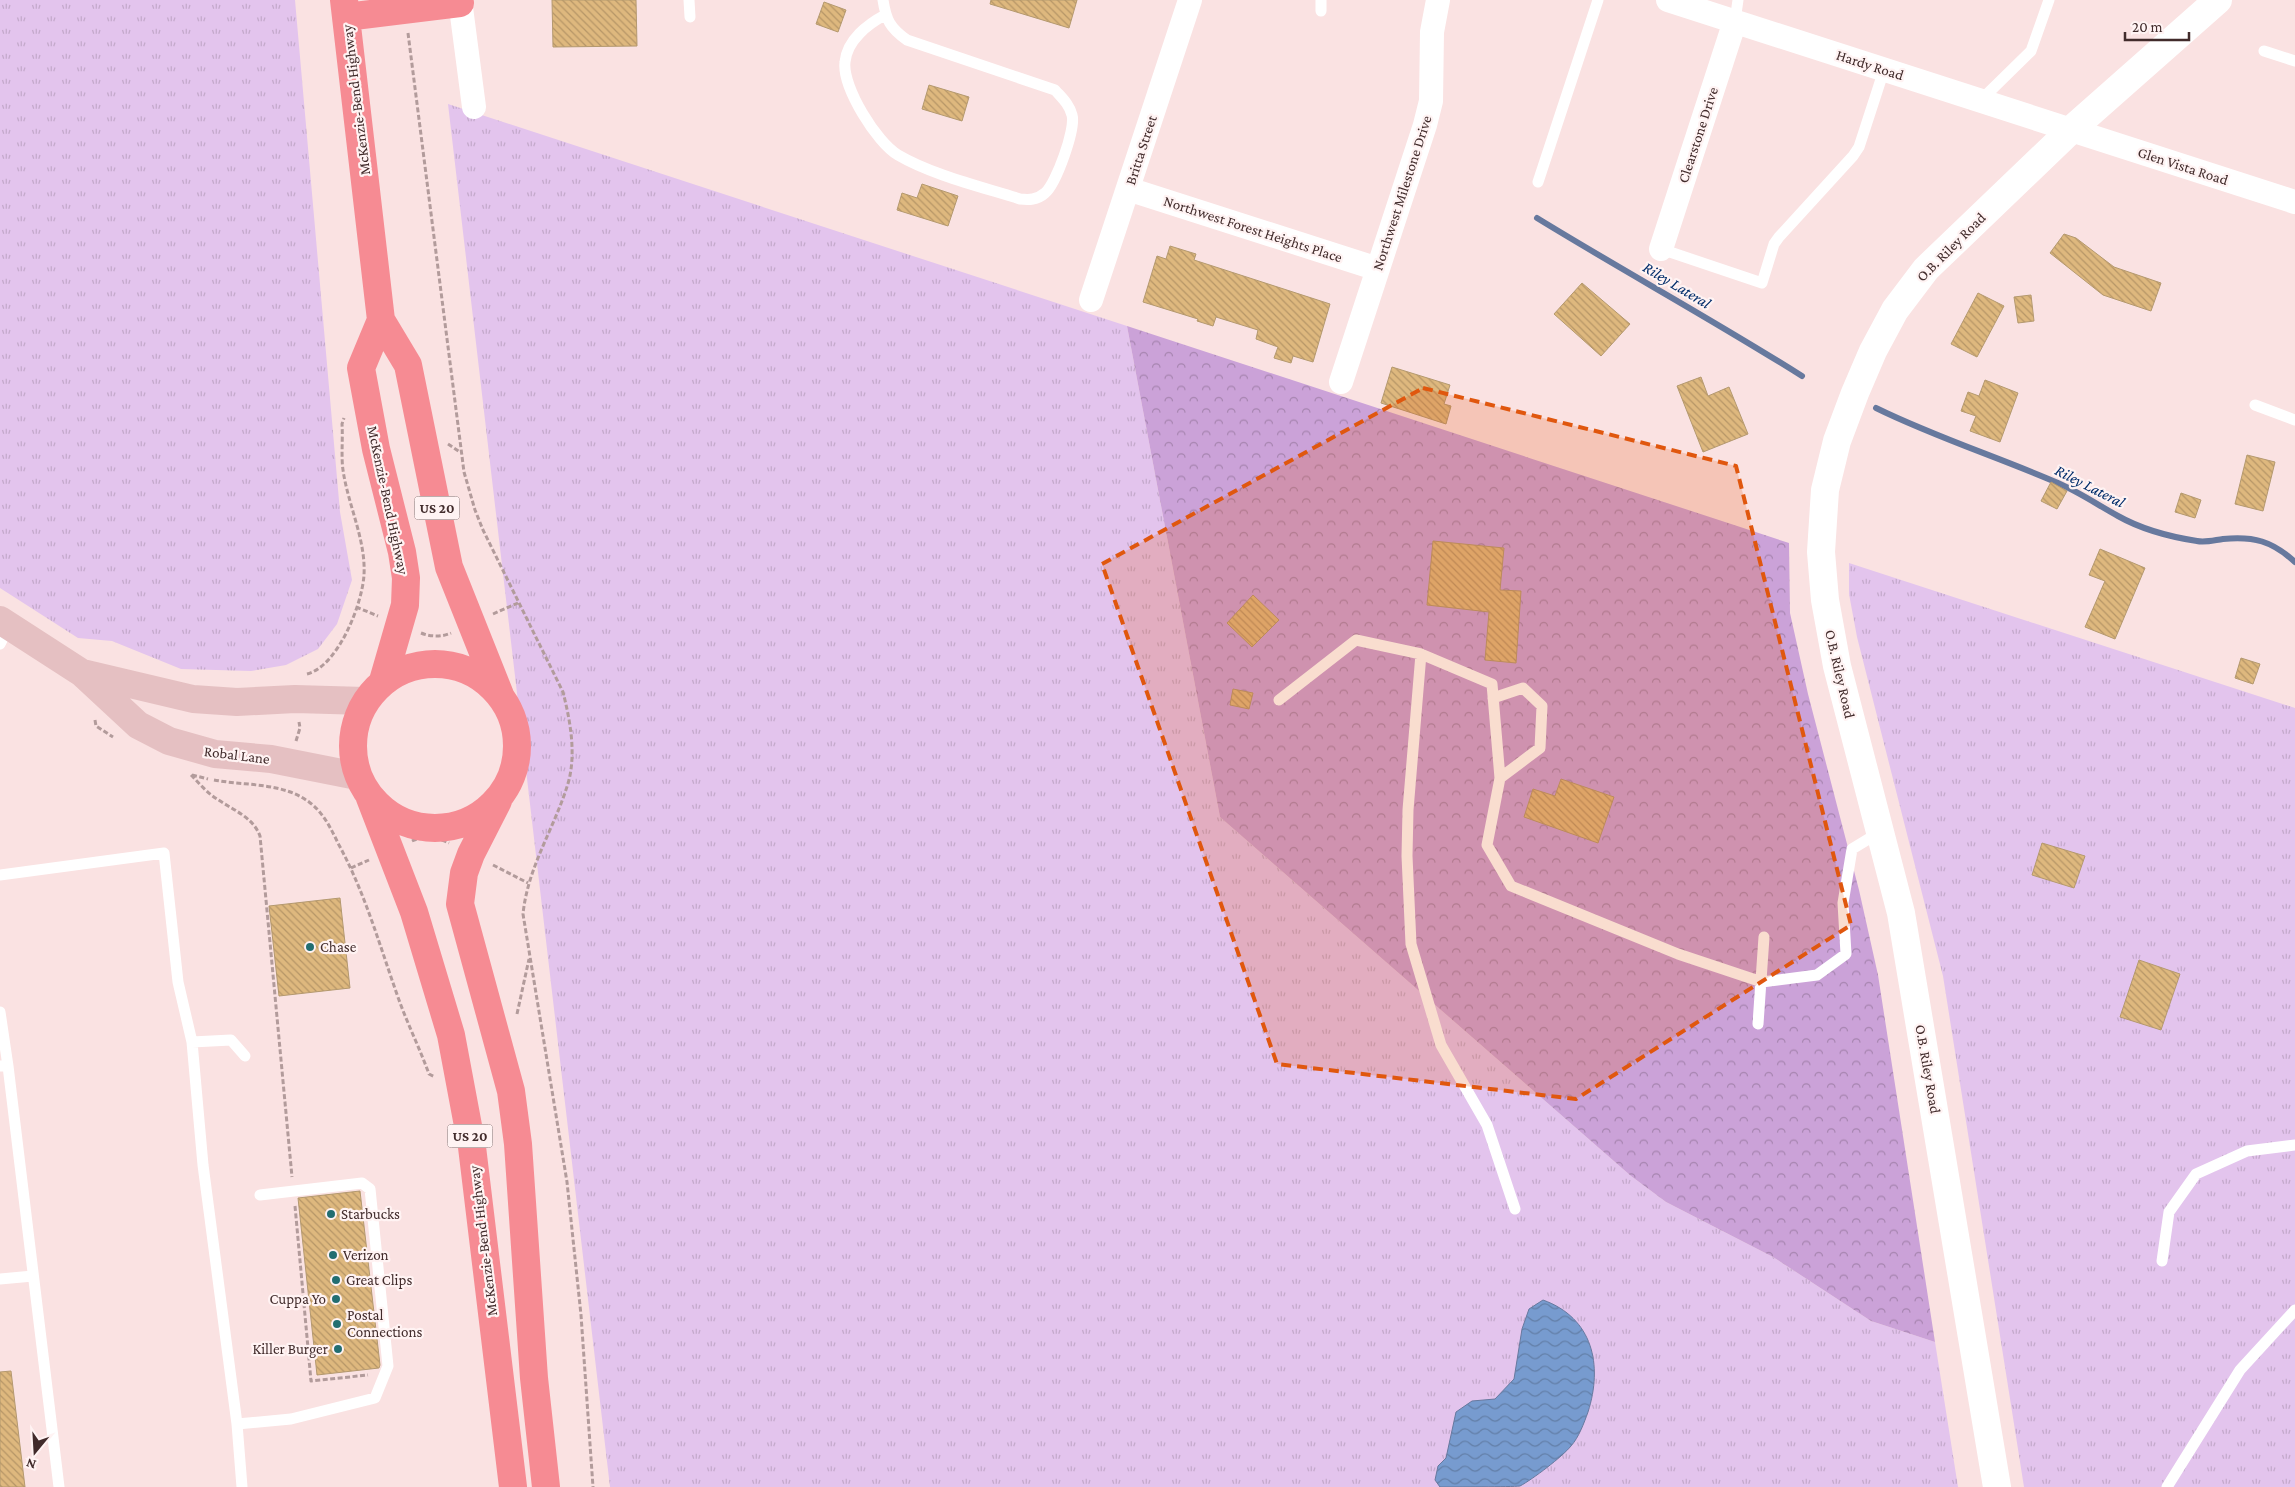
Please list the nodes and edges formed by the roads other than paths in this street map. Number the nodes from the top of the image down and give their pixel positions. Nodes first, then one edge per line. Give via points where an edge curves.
1 (689, 0) edge
2 (883, 0) edge
3 (1190, 0) edge
4 (1438, 0) edge
5 (1598, 0) edge
6 (1668, 0) edge
7 (2049, 0) edge
8 (2218, 0) edge
9 (460, 2) edge
10 (345, 8) edge
11 (1736, 11) edge
12 (885, 15) junction
13 (690, 17) dead end
14 (2264, 51) dead end
15 (2295, 61) edge
16 (1884, 70) junction
17 (1981, 100) junction
18 (474, 107) dead end
19 (2072, 130) junction
20 (1538, 182) dead end
21 (1128, 189) junction
22 (2295, 202) edge
23 (1661, 249) joint
24 (1378, 269) junction
25 (1091, 300) dead end
26 (381, 320) junction
27 (1342, 382) dead end
28 (2255, 405) dead end
29 (2295, 420) edge
30 (3, 630) edge
31 (1421, 654) junction
32 (82, 673) junction
33 (374, 691) junction
34 (500, 695) junction
35 (1494, 698) junction
36 (1278, 700) dead end
37 (1500, 778) junction
38 (364, 787) junction
39 (498, 802) junction
40 (1880, 832) junction
41 (0, 875) edge
42 (1764, 937) dead end
43 (1762, 982) junction
44 (0, 1012) edge
45 (1758, 1024) dead end
46 (192, 1042) junction
47 (245, 1056) dead end
48 (4, 1066) edge
49 (2295, 1145) edge
50 (260, 1194) dead end
51 (1515, 1209) dead end
52 (2162, 1261) dead end
53 (33, 1276) junction
54 (0, 1279) edge
55 (2295, 1310) edge
56 (237, 1424) junction
57 (59, 1487) edge
58 (242, 1487) edge
59 (513, 1487) edge
60 (546, 1487) edge
61 (1997, 1487) edge
62 (2167, 1487) edge

1 - 13 lane
2 - 12 lane
3 - 21 street, Britta Street
4 - 24 street, Northwest Milestone Drive via 1432,32 1431,100
5 - 20 lane
6 - 11 street, Hardy Road
7 - 17 lane via 2031,51
8 - 19 street, O.B. Riley Road
9 - 10 highway via 405,10
9 - 18 street
10 - 26 highway, McKenzie-Bend Highway / US 20
11 - 16 street, Hardy Road
11 - 23 street, Clearstone Drive
12 - 12 lane via 893,30 907,40 1055,90 1066,102 1073,126 1052,185 1044,194 1032,200 1020,199 916,164 896,154 878,135 854,96 845,62 850,47 867,25
14 - 15 lane
16 - 17 street, Hardy Road
16 - 23 lane via 1859,147 1774,244 1762,283
17 - 19 street, Hardy Road
19 - 22 street, Glen Vista Road
19 - 40 street, O.B. Riley Road via 1920,276 1895,310 1873,351 1837,441 1825,498 1821,552 1824,600 1837,666
21 - 24 street, Northwest Forest Heights Place
21 - 25 street, Britta Street
24 - 27 street, Northwest Milestone Drive
26 - 33 highway, McKenzie-Bend Highway / US 20 via 361,368 406,578 400,625
26 - 34 highway, McKenzie-Bend Highway / US 20 via 408,365 449,567
28 - 29 lane
30 - 32 main road, Robal Lane
31 - 35 lane via 1492,684
31 - 36 lane via 1356,640
31 - 51 lane via 1408,810 1411,944 1441,1045 1486,1126
32 - 33 main road, Robal Lane via 193,699 237,702
32 - 38 main road, Robal Lane via 138,725 169,741 215,754 290,762
33 - 34 highway via 406,669 440,664 481,677
33 - 38 highway via 355,724 352,750
34 - 39 highway via 514,721 518,749 512,777
35 - 37 lane
35 - 37 lane via 1523,688 1542,706 1540,748
37 - 43 lane via 1487,845 1511,886 1678,954
38 - 39 highway via 392,817 419,828 448,829 475,820
38 - 59 highway, McKenzie-Bend Highway / US 20 via 414,912 451,1035 472,1147
39 - 60 highway, US 20 via 471,854 464,873 460,904 511,1092
40 - 43 lane via 1852,849 1843,903 1846,954 1817,975
40 - 61 street, O.B. Riley Road via 1901,913
41 - 46 lane via 164,853 178,982
42 - 43 lane
43 - 45 lane
44 - 48 lane
46 - 47 lane via 231,1040
46 - 56 lane via 203,1165
48 - 53 lane
49 - 52 lane via 2247,1152 2196,1174 2169,1212
50 - 56 lane via 362,1183 370,1189 388,1366 375,1398 291,1419
53 - 54 lane
53 - 57 lane
55 - 62 lane via 2240,1370
56 - 58 lane

